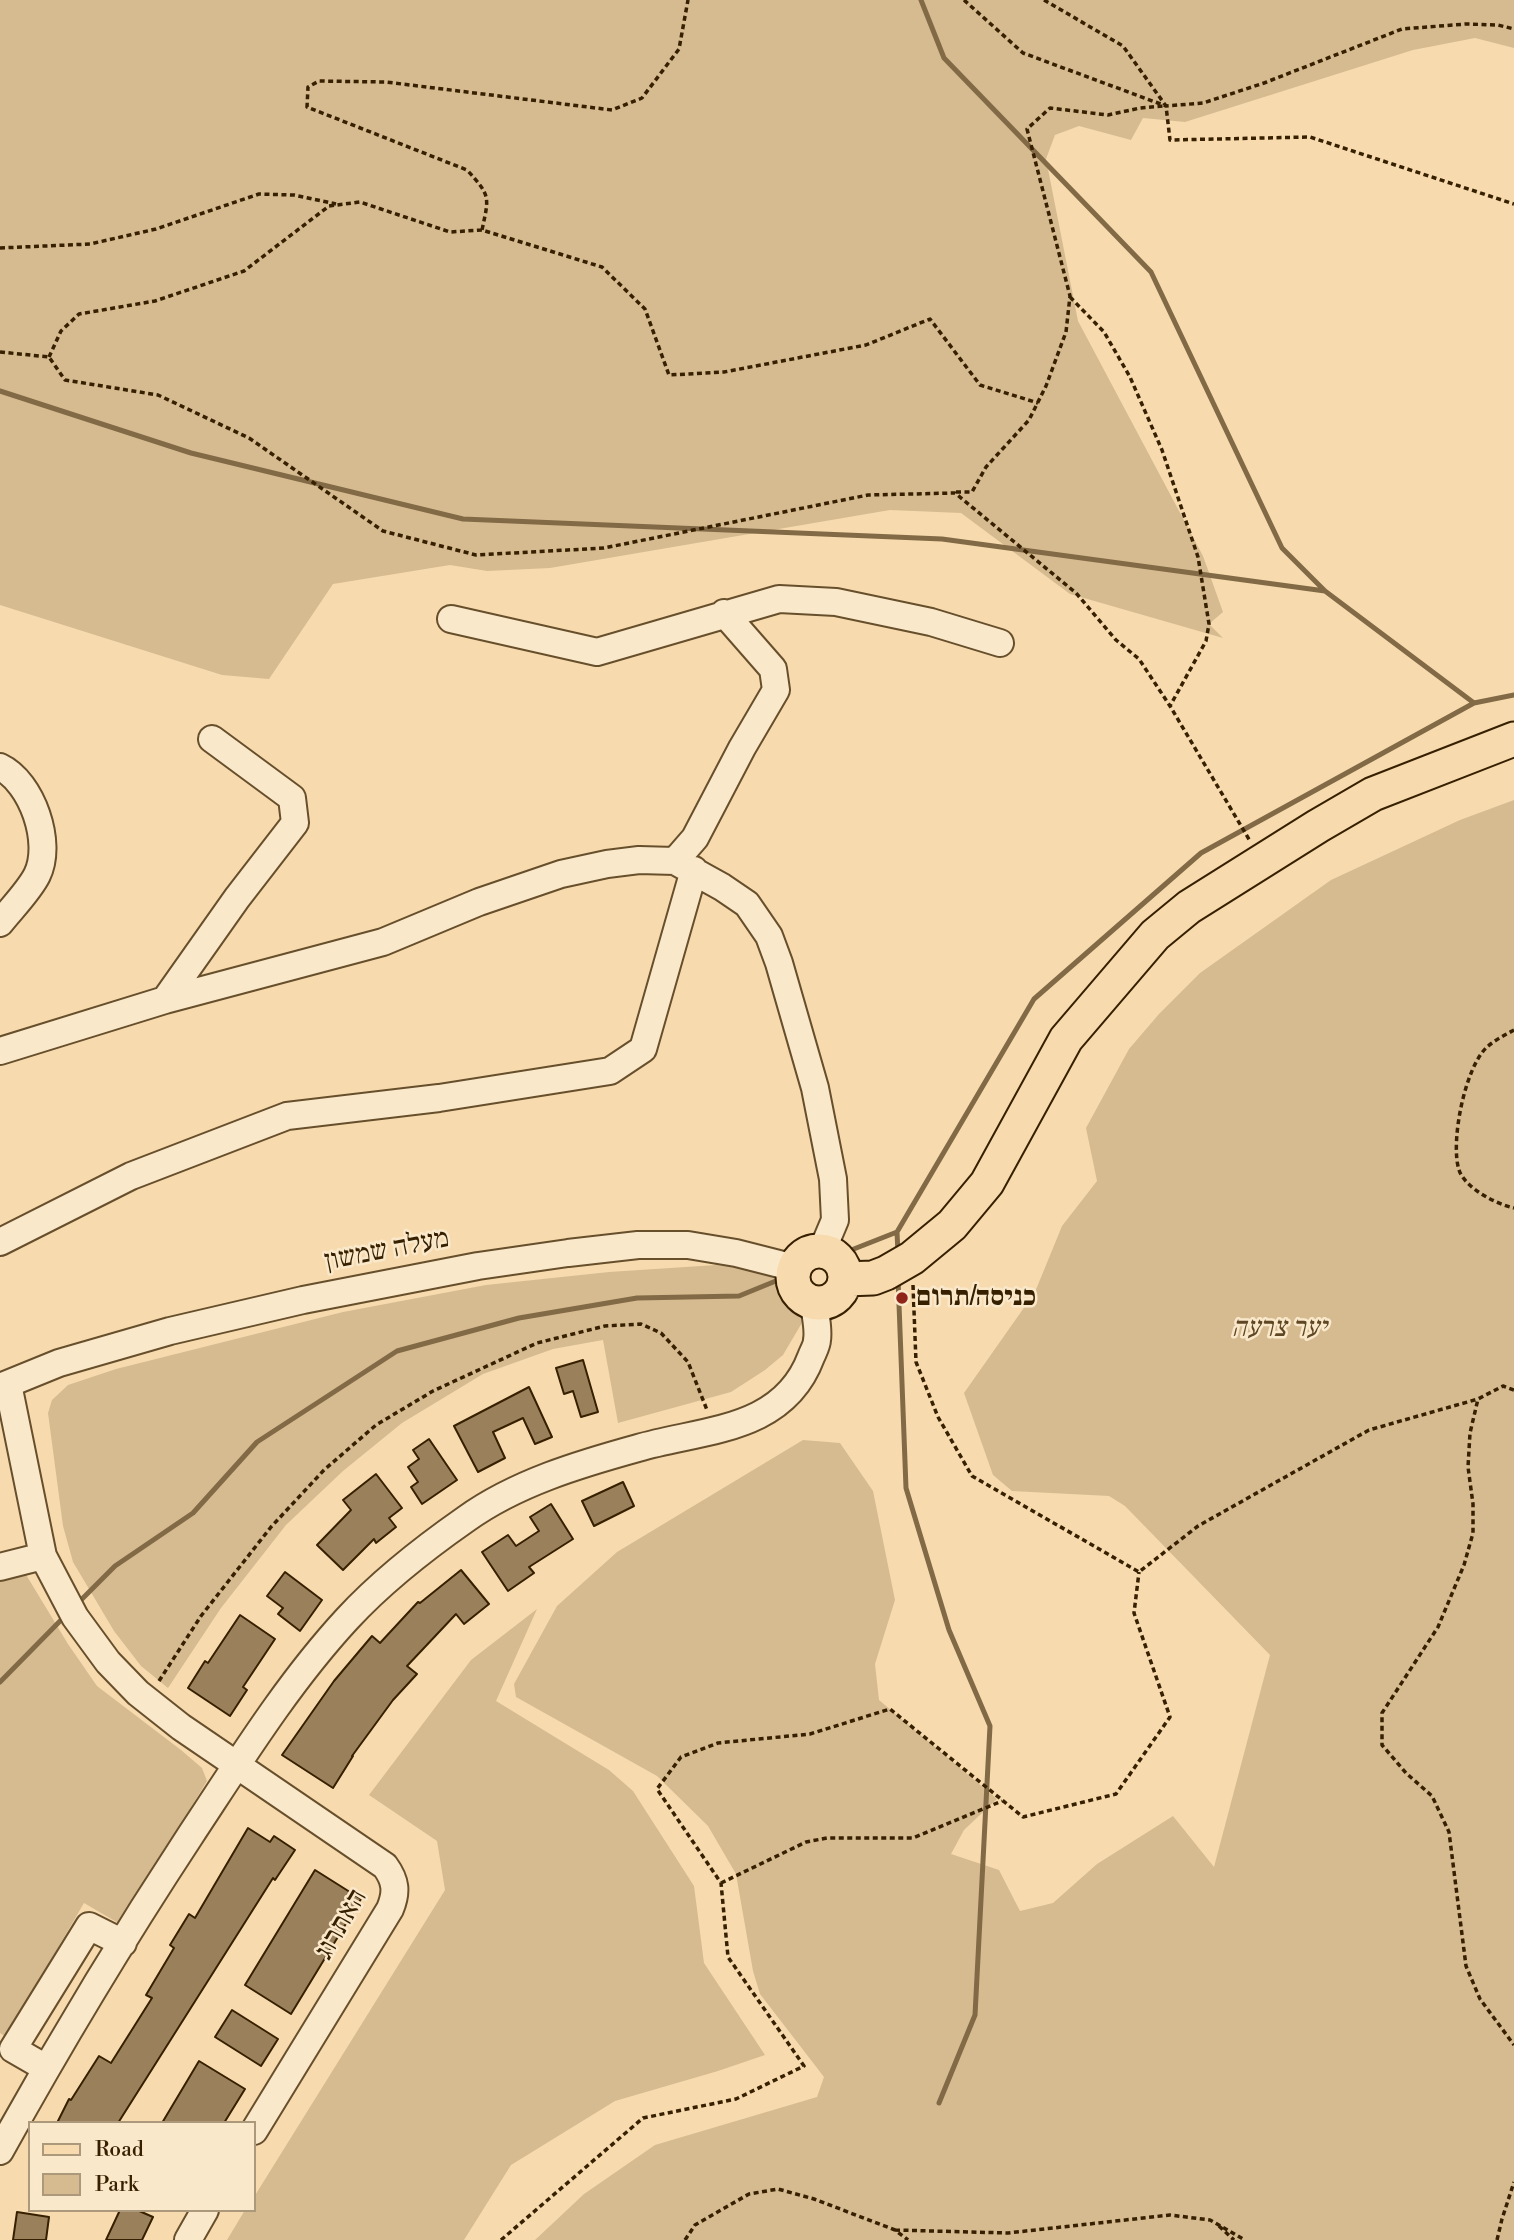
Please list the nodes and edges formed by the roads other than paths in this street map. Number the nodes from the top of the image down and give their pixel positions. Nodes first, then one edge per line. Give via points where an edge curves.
1 (724, 614) junction
2 (451, 619) dead end
3 (1000, 643) dead end
4 (212, 739) dead end
5 (1514, 739) edge
6 (0, 767) edge
7 (685, 866) junction
8 (0, 923) edge
9 (165, 1000) junction
10 (0, 1051) edge
11 (0, 1242) edge
12 (809, 1259) junction
13 (845, 1279) junction
14 (814, 1303) junction
15 (4, 1385) edge
16 (43, 1556) junction
17 (0, 1567) edge
18 (237, 1765) junction
19 (122, 1943) junction
20 (46, 2068) junction
21 (256, 2128) edge
22 (0, 2151) edge
23 (204, 2212) edge
24 (188, 2240) edge

1 - 2 street via 597,652
1 - 3 street via 779,599 836,602 931,622
1 - 7 street via 773,669 776,690 695,838
4 - 9 street via 292,798 295,822
5 - 13 main road via 1373,794 1189,907 1155,935 1066,1039 987,1183 952,1225 912,1258 873,1278
6 - 8 street via 12,773 30,800 44,847 37,875
7 - 9 street via 628,861 561,874 479,902 383,943
7 - 11 street via 643,1049 611,1071 287,1116 131,1176
7 - 12 street via 747,904 769,936 779,963 815,1088 833,1179 835,1220
9 - 10 street
12 - 13 main road via 829,1253 839,1261
12 - 14 main road via 794,1282
12 - 15 street, מעלה שמשון via 688,1245 638,1245 478,1266 303,1300 115,1346
13 - 14 main road via 835,1298
14 - 18 street via 818,1339 806,1370 790,1393 763,1414 549,1476 470,1516 396,1572 347,1618
15 - 16 street
16 - 17 street
16 - 18 street via 75,1617 108,1662 147,1700
18 - 19 street
18 - 21 street, האתרוג via 385,1866 396,1890 390,1909
19 - 20 street
19 - 20 street via 89,1926 13,2049
20 - 22 street
23 - 24 street

